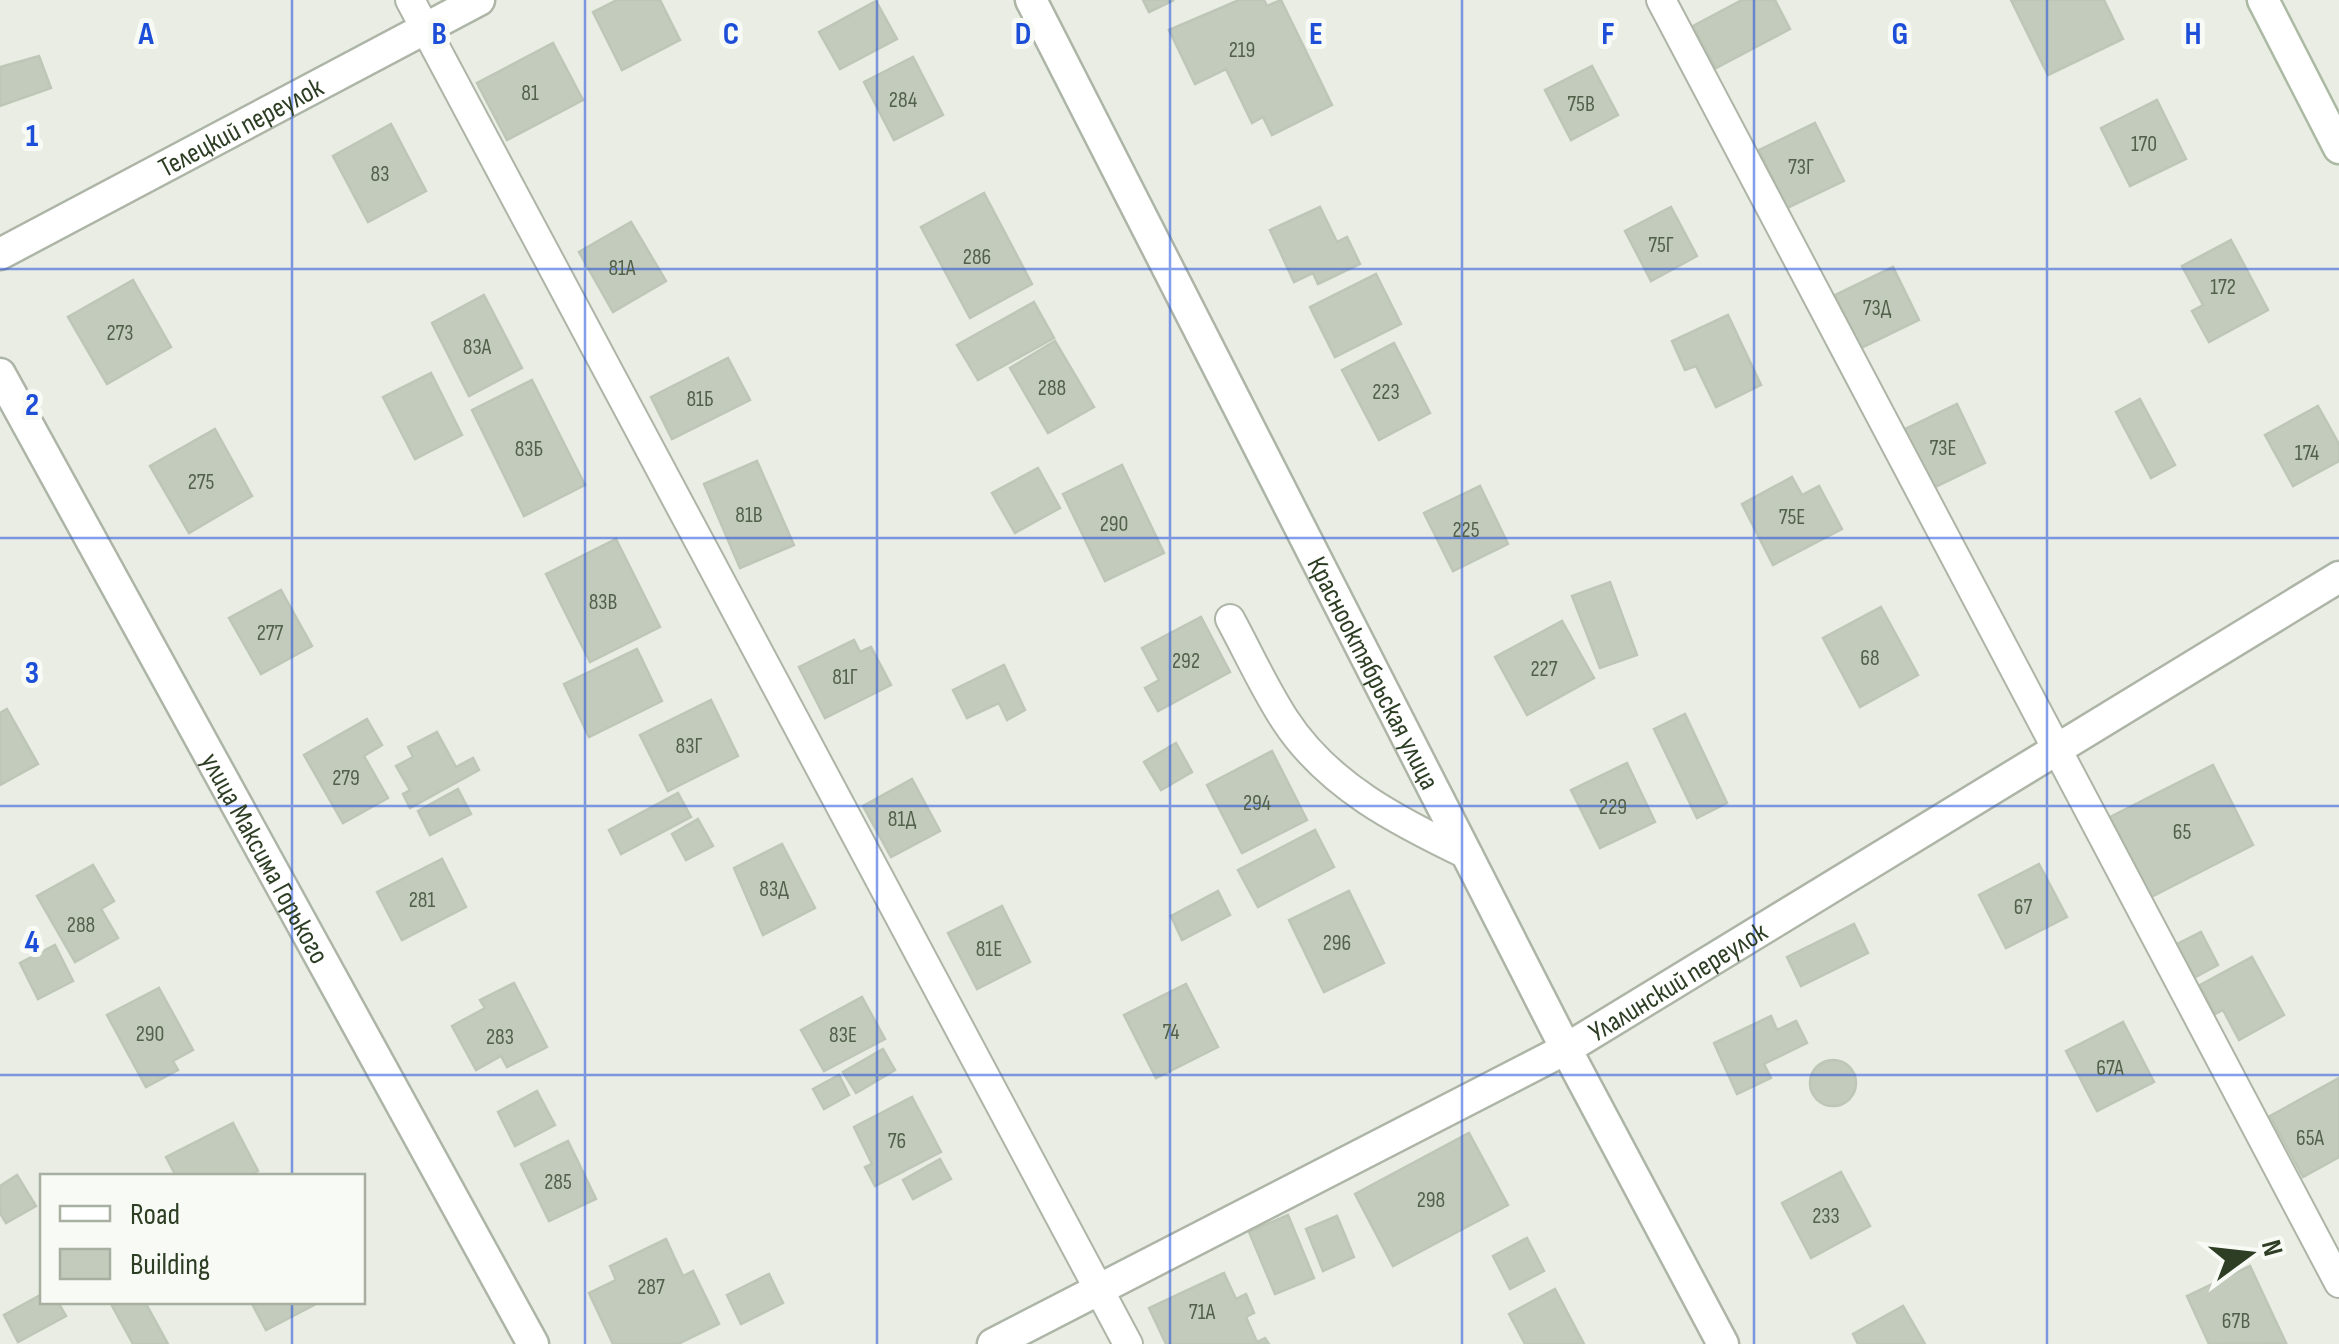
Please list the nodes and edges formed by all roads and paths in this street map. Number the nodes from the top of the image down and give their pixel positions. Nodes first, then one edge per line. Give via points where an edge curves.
1 (410, 0) edge
2 (479, 0) edge
3 (1030, 0) edge
4 (1661, 0) edge
5 (2263, 0) edge
6 (426, 29) junction
7 (2339, 148) edge
8 (0, 254) edge
9 (0, 374) edge
10 (2339, 577) edge
11 (1230, 619) dead end
12 (2058, 750) junction
13 (1468, 855) junction
14 (1566, 1048) junction
15 (2339, 1284) edge
16 (1098, 1287) junction
17 (533, 1344) edge
18 (993, 1344) edge
19 (1128, 1344) edge
20 (1723, 1344) edge

1 - 6 lane
2 - 6 street, Телецкий переулок
3 - 13 street, Краснооктябрьская улица
4 - 12 lane
5 - 7 street
6 - 8 street, Телецкий переулок
6 - 16 lane
9 - 17 street, улица Максима Горького
10 - 12 street, Улалинский переулок
11 - 13 lane via 1308,750 1398,822
12 - 14 street, Улалинский переулок
12 - 15 lane
13 - 14 street, Краснооктябрьская улица
14 - 16 street, Улалинский переулок
14 - 20 street, Краснооктябрьская улица
16 - 18 street, Улалинский переулок
16 - 19 lane

